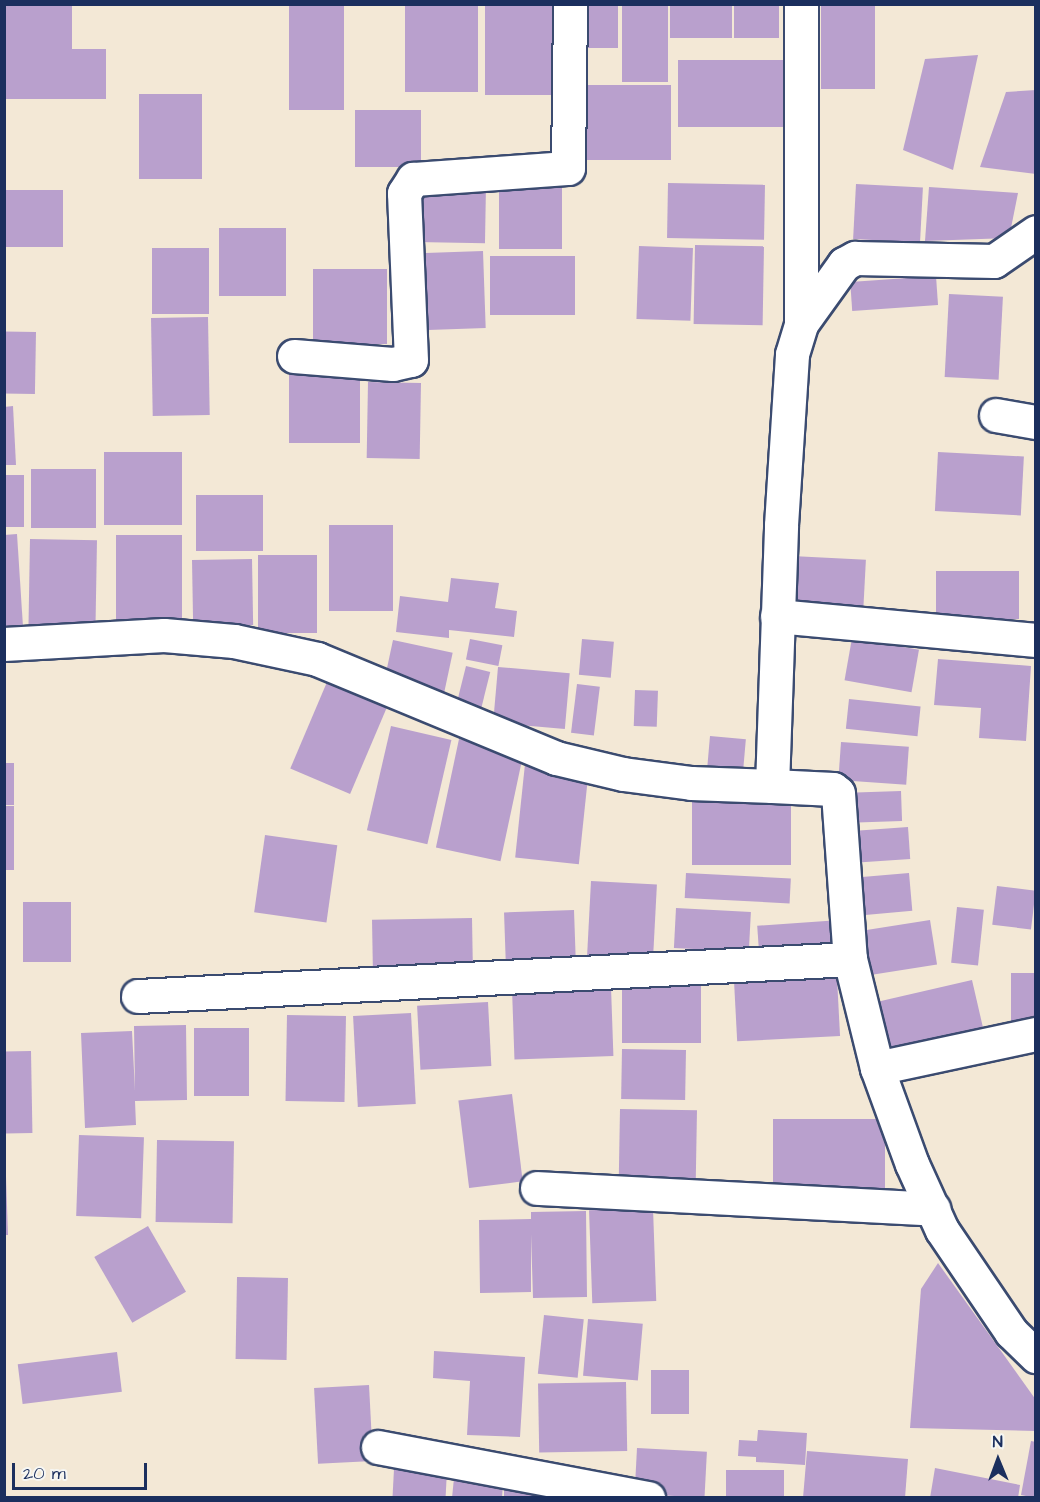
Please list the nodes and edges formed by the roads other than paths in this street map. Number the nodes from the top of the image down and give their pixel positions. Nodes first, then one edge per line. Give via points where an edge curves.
1 (570, 4) edge
2 (801, 4) edge
3 (1035, 232) edge
4 (801, 324) junction
5 (294, 356) dead end
6 (996, 415) dead end
7 (1035, 422) edge
8 (777, 616) junction
9 (1035, 640) edge
10 (4, 644) edge
11 (772, 786) junction
12 (850, 959) junction
13 (138, 996) dead end
14 (1035, 1034) edge
15 (877, 1068) junction
16 (537, 1188) dead end
17 (933, 1209) junction
18 (1035, 1356) edge
19 (378, 1447) dead end
20 (648, 1497) edge

1 - 5 street via 568,168 413,179 404,193 411,360 393,364
2 - 4 street
3 - 4 street via 994,261 855,258 844,264
4 - 8 street via 792,354
6 - 7 street
8 - 9 street
8 - 11 street
10 - 11 street via 164,635 234,641 317,659 556,758 623,774 691,783
11 - 12 street via 834,789 838,793
12 - 13 street
12 - 15 street
14 - 15 street
15 - 17 street
16 - 17 street
17 - 18 street via 942,1230 1011,1332
19 - 20 street

